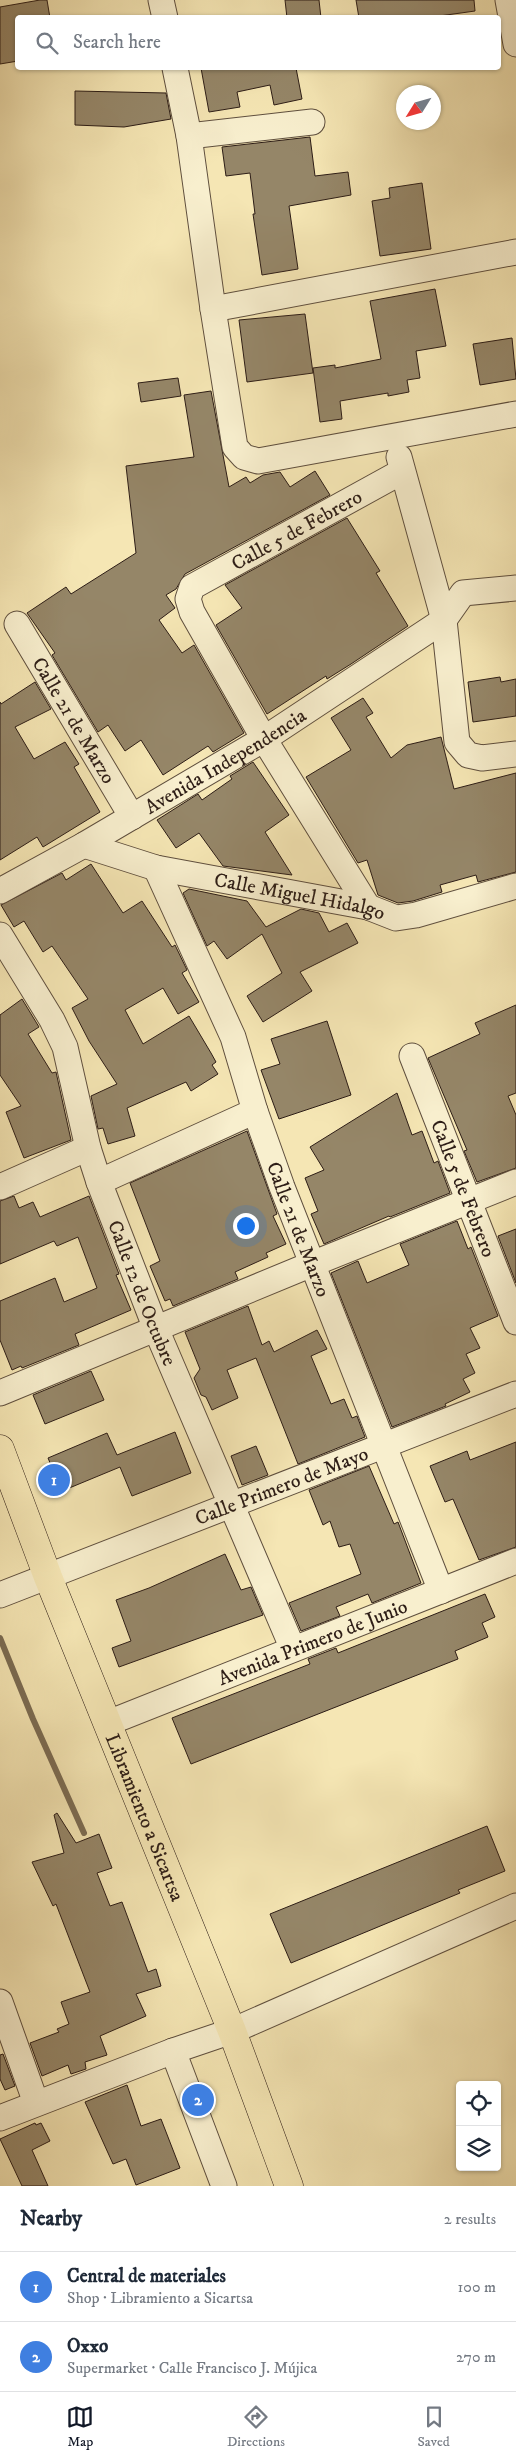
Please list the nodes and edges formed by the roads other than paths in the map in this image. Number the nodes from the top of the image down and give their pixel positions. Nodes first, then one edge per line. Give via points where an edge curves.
1 (161, 0) edge
2 (508, 0) edge
3 (164, 15) edge
4 (516, 44) edge
5 (175, 70) edge
6 (312, 122) dead end
7 (189, 136) junction
8 (516, 252) edge
9 (213, 309) junction
10 (516, 414) edge
11 (395, 435) junction
12 (402, 472) junction
13 (516, 588) edge
14 (444, 620) junction
15 (17, 624) dead end
16 (264, 739) junction
17 (516, 754) edge
18 (132, 817) junction
19 (84, 845) junction
20 (156, 868) junction
21 (516, 886) edge
22 (0, 891) edge
23 (368, 907) junction
24 (0, 935) edge
25 (412, 1056) dead end
26 (255, 1111) junction
27 (88, 1148) junction
28 (99, 1182) junction
29 (516, 1182) edge
30 (0, 1188) edge
31 (469, 1201) junction
32 (312, 1264) junction
33 (516, 1322) edge
34 (156, 1329) junction
35 (0, 1393) edge
36 (516, 1394) edge
37 (384, 1444) junction
38 (0, 1449) edge
39 (230, 1506) junction
40 (516, 1561) edge
41 (48, 1577) junction
42 (441, 1591) junction
43 (0, 1595) edge
44 (293, 1649) junction
45 (108, 1723) junction
46 (516, 1906) edge
47 (0, 2002) edge
48 (232, 2031) junction
49 (173, 2051) junction
50 (36, 2103) junction
51 (0, 2118) edge
52 (224, 2186) edge
53 (289, 2186) edge

1 - 3 street
2 - 4 street
5 - 7 street
6 - 7 street
7 - 9 street
8 - 9 street
9 - 11 street via 235,447 244,457 258,461
10 - 11 street
11 - 12 street
12 - 14 street
12 - 16 street, Calle 5 de Febrero via 192,587 188,599 192,612
13 - 14 street via 463,593
14 - 16 street, Avenida Independencia
14 - 17 street via 457,742 468,756 482,758
15 - 18 street, Calle 21 de Marzo
16 - 18 street, Avenida Independencia
16 - 23 street
18 - 19 street, Avenida Independencia
19 - 20 street, Calle Miguel Hidalgo
19 - 22 street, Avenida Independencia
20 - 23 street, Calle Miguel Hidalgo
20 - 26 street, Calle 21 de Marzo via 233,1037
21 - 23 street, Calle Miguel Hidalgo via 396,918
24 - 27 street, Calle 12 de Octubre via 65,1047
25 - 31 street, Calle 5 de Febrero
26 - 28 street
26 - 32 street, Calle 21 de Marzo
27 - 28 street, Calle 12 de Octubre
27 - 30 street
28 - 34 street, Calle 12 de Octubre
29 - 31 street
31 - 32 street
31 - 33 street, Calle 5 de Febrero
32 - 34 street
32 - 37 street, Calle 21 de Marzo
34 - 35 street
34 - 39 street, Calle 12 de Octubre
36 - 37 street, Calle Primero de Mayo
37 - 39 street, Calle Primero de Mayo
37 - 42 street, Calle 21 de Marzo
38 - 41 main road, Libramiento a Sicartsa
39 - 41 street, Calle Primero de Mayo
39 - 44 street, Calle 12 de Octubre
40 - 42 street, Avenida Primero de Junio
41 - 43 street, Calle Primero de Mayo
41 - 45 main road, Libramiento a Sicartsa
42 - 44 street, Avenida Primero de Junio
44 - 45 street, Avenida Primero de Junio
45 - 48 main road, Libramiento a Sicartsa
46 - 48 street
47 - 50 street
48 - 49 street
48 - 53 main road, Libramiento a Sicartsa
49 - 50 street
49 - 52 street
50 - 51 street

